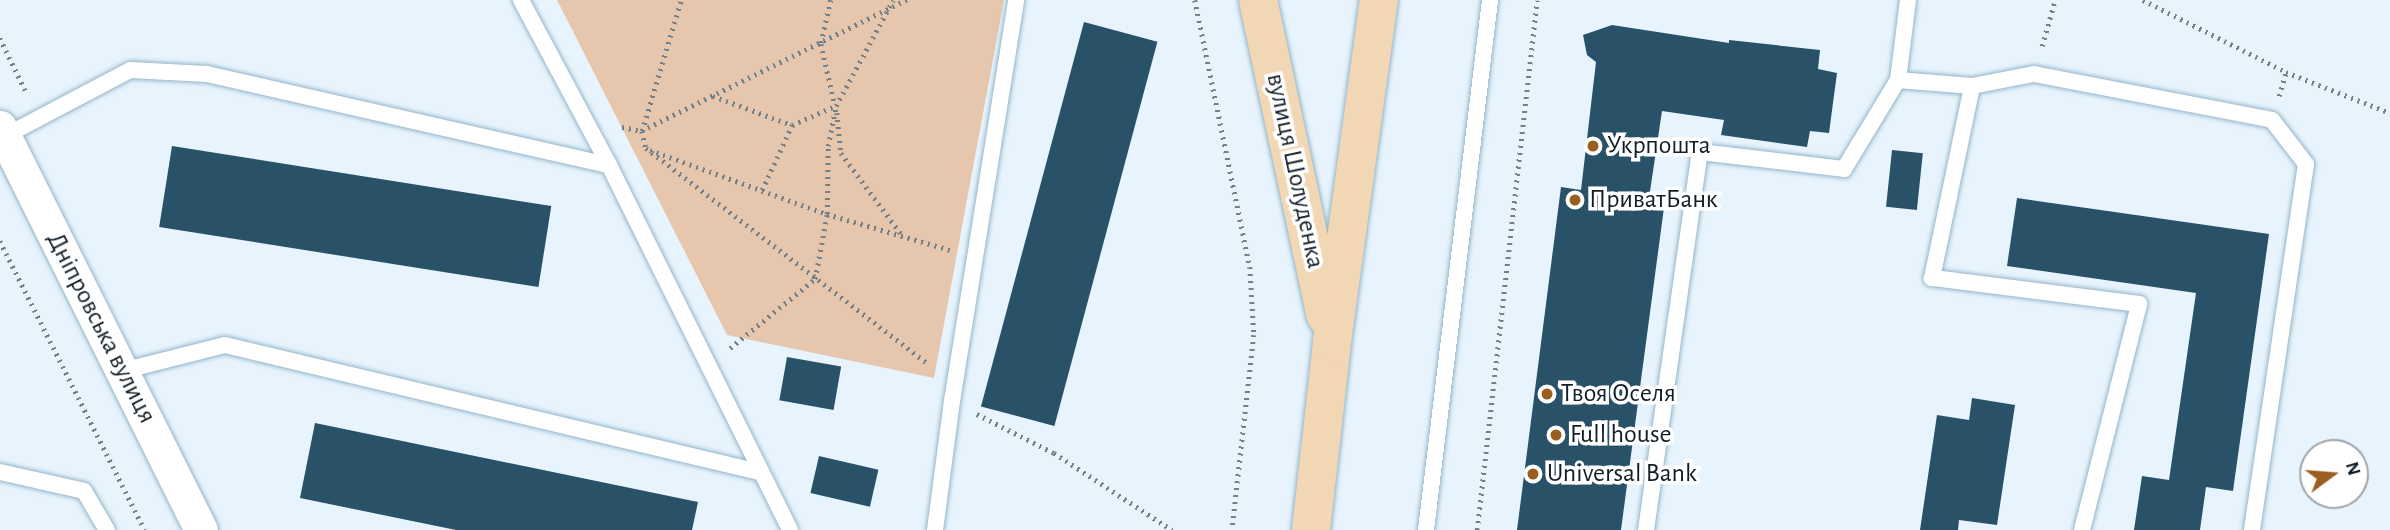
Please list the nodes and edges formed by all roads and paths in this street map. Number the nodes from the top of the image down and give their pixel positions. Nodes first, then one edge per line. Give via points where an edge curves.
1 (521, 0) edge
2 (681, 0) edge
3 (831, 0) edge
4 (893, 0) edge
5 (907, 0) edge
6 (1016, 0) edge
7 (1195, 0) edge
8 (1258, 0) edge
9 (1379, 0) edge
10 (1490, 0) edge
11 (1537, 0) edge
12 (1908, 0) edge
13 (2055, 0) edge
14 (2143, 0) edge
15 (887, 12) junction
16 (821, 44) junction
17 (2034, 74) junction
18 (1898, 80) junction
19 (1972, 86) junction
20 (713, 96) junction
21 (836, 106) junction
22 (2390, 113) edge
23 (585, 120) junction
24 (792, 125) junction
25 (2, 131) edge
26 (642, 131) junction
27 (646, 148) junction
28 (609, 165) junction
29 (762, 190) junction
30 (827, 214) junction
31 (903, 236) junction
32 (0, 241) edge
33 (974, 258) junction
34 (815, 279) junction
35 (1332, 342) junction
36 (708, 367) junction
37 (122, 371) junction
38 (955, 383) junction
39 (951, 401) junction
40 (0, 472) edge
41 (759, 472) junction
42 (107, 530) edge
43 (145, 530) edge
44 (201, 530) edge
45 (790, 530) edge
46 (934, 530) edge
47 (1172, 530) edge
48 (1232, 530) edge
49 (1311, 530) edge
50 (1426, 530) edge
51 (1477, 530) edge
52 (1646, 530) edge
53 (2082, 530) edge
54 (2252, 530) edge

1 - 23 lane
2 - 26 path
3 - 16 path
4 - 15 path
5 - 15 path
6 - 33 lane
7 - 48 path via 1250,267 1254,335
8 - 35 main road, вулиця Шолуденка
9 - 35 main road, вулиця Шолуденка
10 - 50 lane
11 - 51 path
12 - 18 lane
13 - 17 path
14 - 22 path via 2286,72
15 - 16 path
15 - 21 path
16 - 20 path
16 - 21 path
17 - 19 lane
17 - 54 lane via 2272,120 2306,164
18 - 19 lane
18 - 52 lane via 1844,169 1700,152
19 - 53 lane via 1932,278 2139,304
20 - 24 path
20 - 26 path
21 - 24 path
21 - 30 path via 828,146
21 - 31 path via 841,153
23 - 26 path
23 - 28 lane
24 - 29 path
25 - 28 lane via 130,70 194,73
25 - 37 street, Дніпровська вулиця
26 - 27 path
27 - 29 path
27 - 34 path
28 - 36 lane
29 - 30 path
30 - 31 path
30 - 34 path
31 - 33 path
32 - 43 path
33 - 38 lane
34 - 36 path
34 - 38 path
35 - 49 main road, вулиця Шолуденка
36 - 41 lane
37 - 41 lane via 225,345
37 - 44 street, Дніпровська вулиця
38 - 39 lane
39 - 46 lane
39 - 47 path via 1054,453
40 - 42 lane via 84,491
41 - 45 lane

